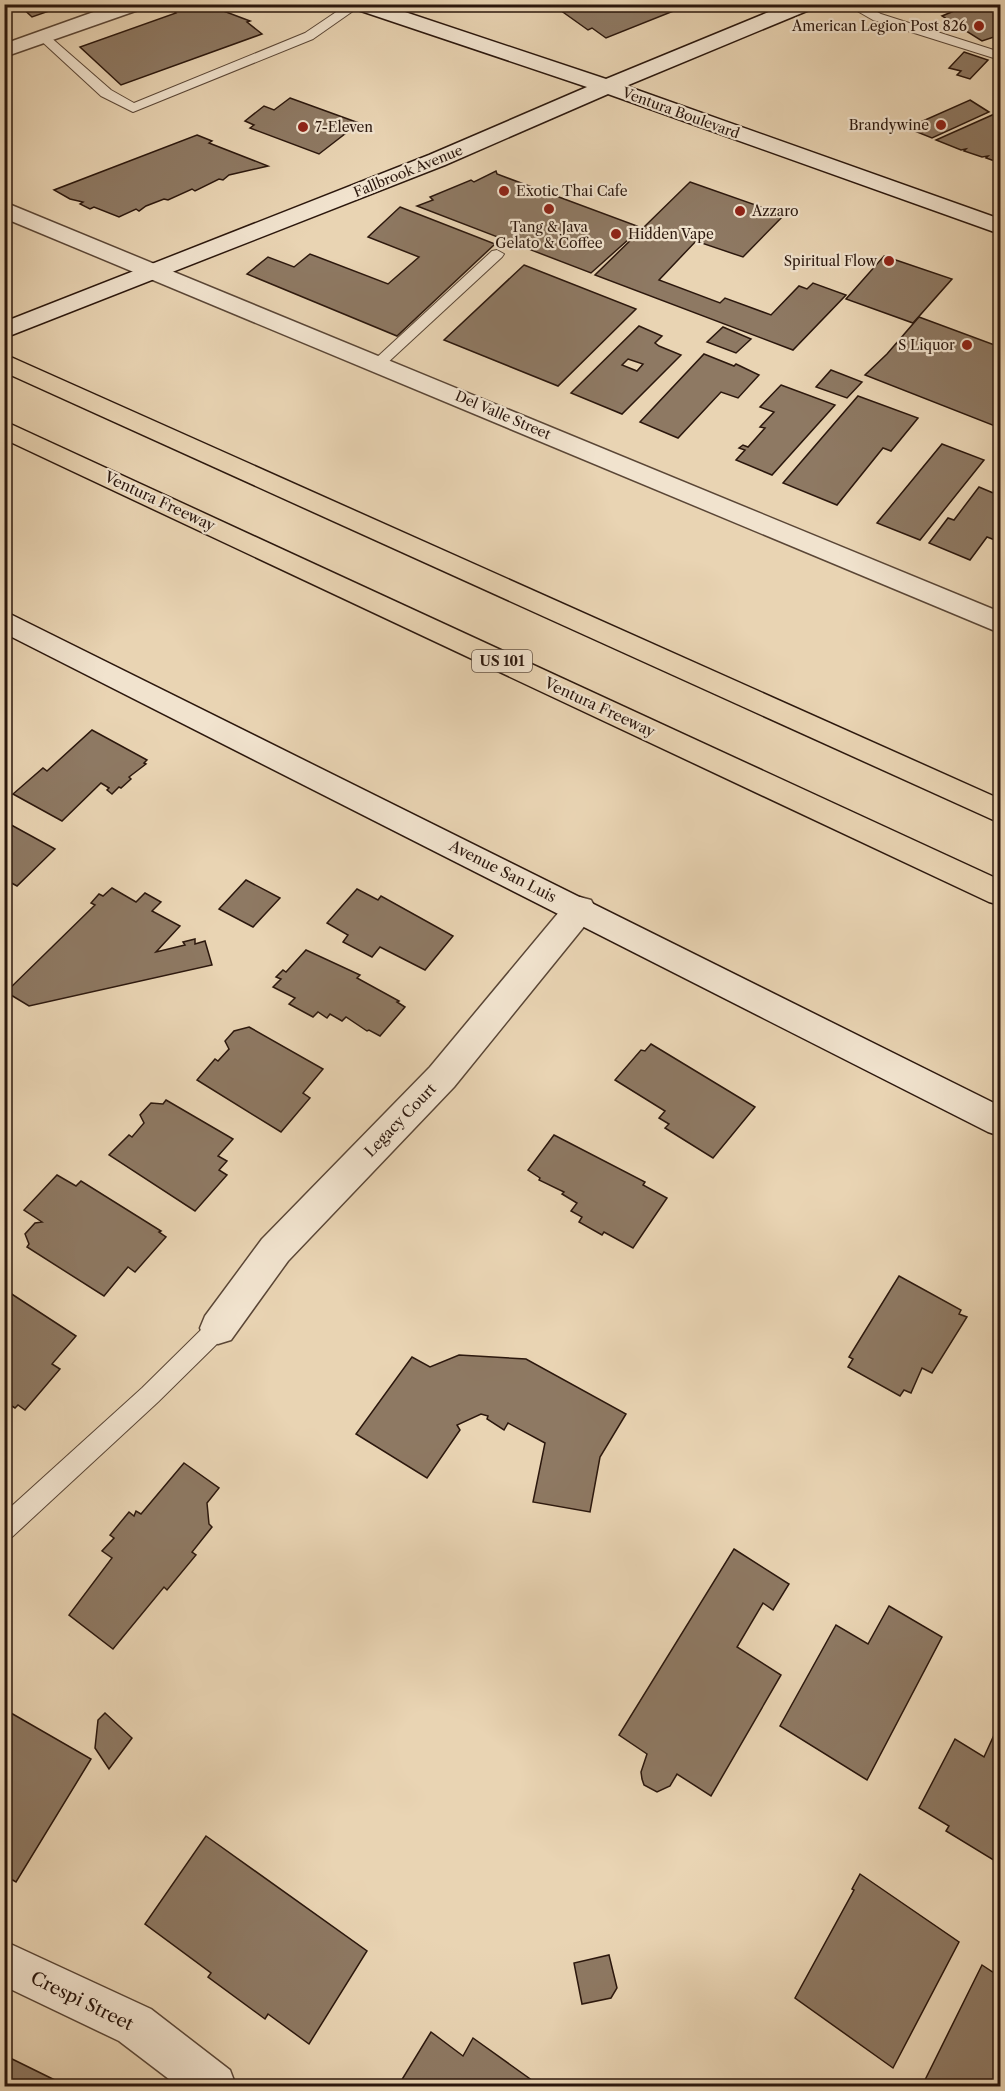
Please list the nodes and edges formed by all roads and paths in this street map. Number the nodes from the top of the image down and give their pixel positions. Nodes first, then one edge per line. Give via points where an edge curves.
1 (138, 4) edge
2 (358, 4) edge
3 (807, 4) edge
4 (851, 4) edge
5 (44, 38) junction
6 (4, 51) edge
7 (1000, 56) edge
8 (608, 87) junction
9 (4, 210) edge
10 (1000, 227) edge
11 (497, 254) dead end
12 (156, 271) junction
13 (4, 331) edge
14 (4, 362) edge
15 (379, 363) junction
16 (4, 429) edge
17 (4, 621) edge
18 (1000, 623) edge
19 (1000, 812) edge
20 (1000, 893) edge
21 (580, 909) junction
22 (1000, 1122) edge
23 (218, 1328) joint
24 (4, 1529) edge
25 (4, 1963) edge
26 (214, 2086) edge

1 - 5 street
2 - 5 lane via 309,36 133,108 106,93
2 - 8 street, Ventura Boulevard
3 - 8 street, Fallbrook Avenue
4 - 7 lane via 877,17
5 - 6 street
8 - 10 street, Ventura Boulevard
8 - 12 street, Fallbrook Avenue via 437,160
9 - 12 street, Del Valle Street
11 - 15 lane
12 - 13 street, Fallbrook Avenue
12 - 15 street, Del Valle Street
14 - 19 highway
15 - 18 street, Del Valle Street
16 - 20 highway, Ventura Freeway / US 101
17 - 21 street, Avenue San Luis
21 - 22 street, Avenue San Luis
21 - 23 street, Legacy Court via 442,1077 275,1250
23 - 24 lane
25 - 26 street, Crespi Street via 135,2025

